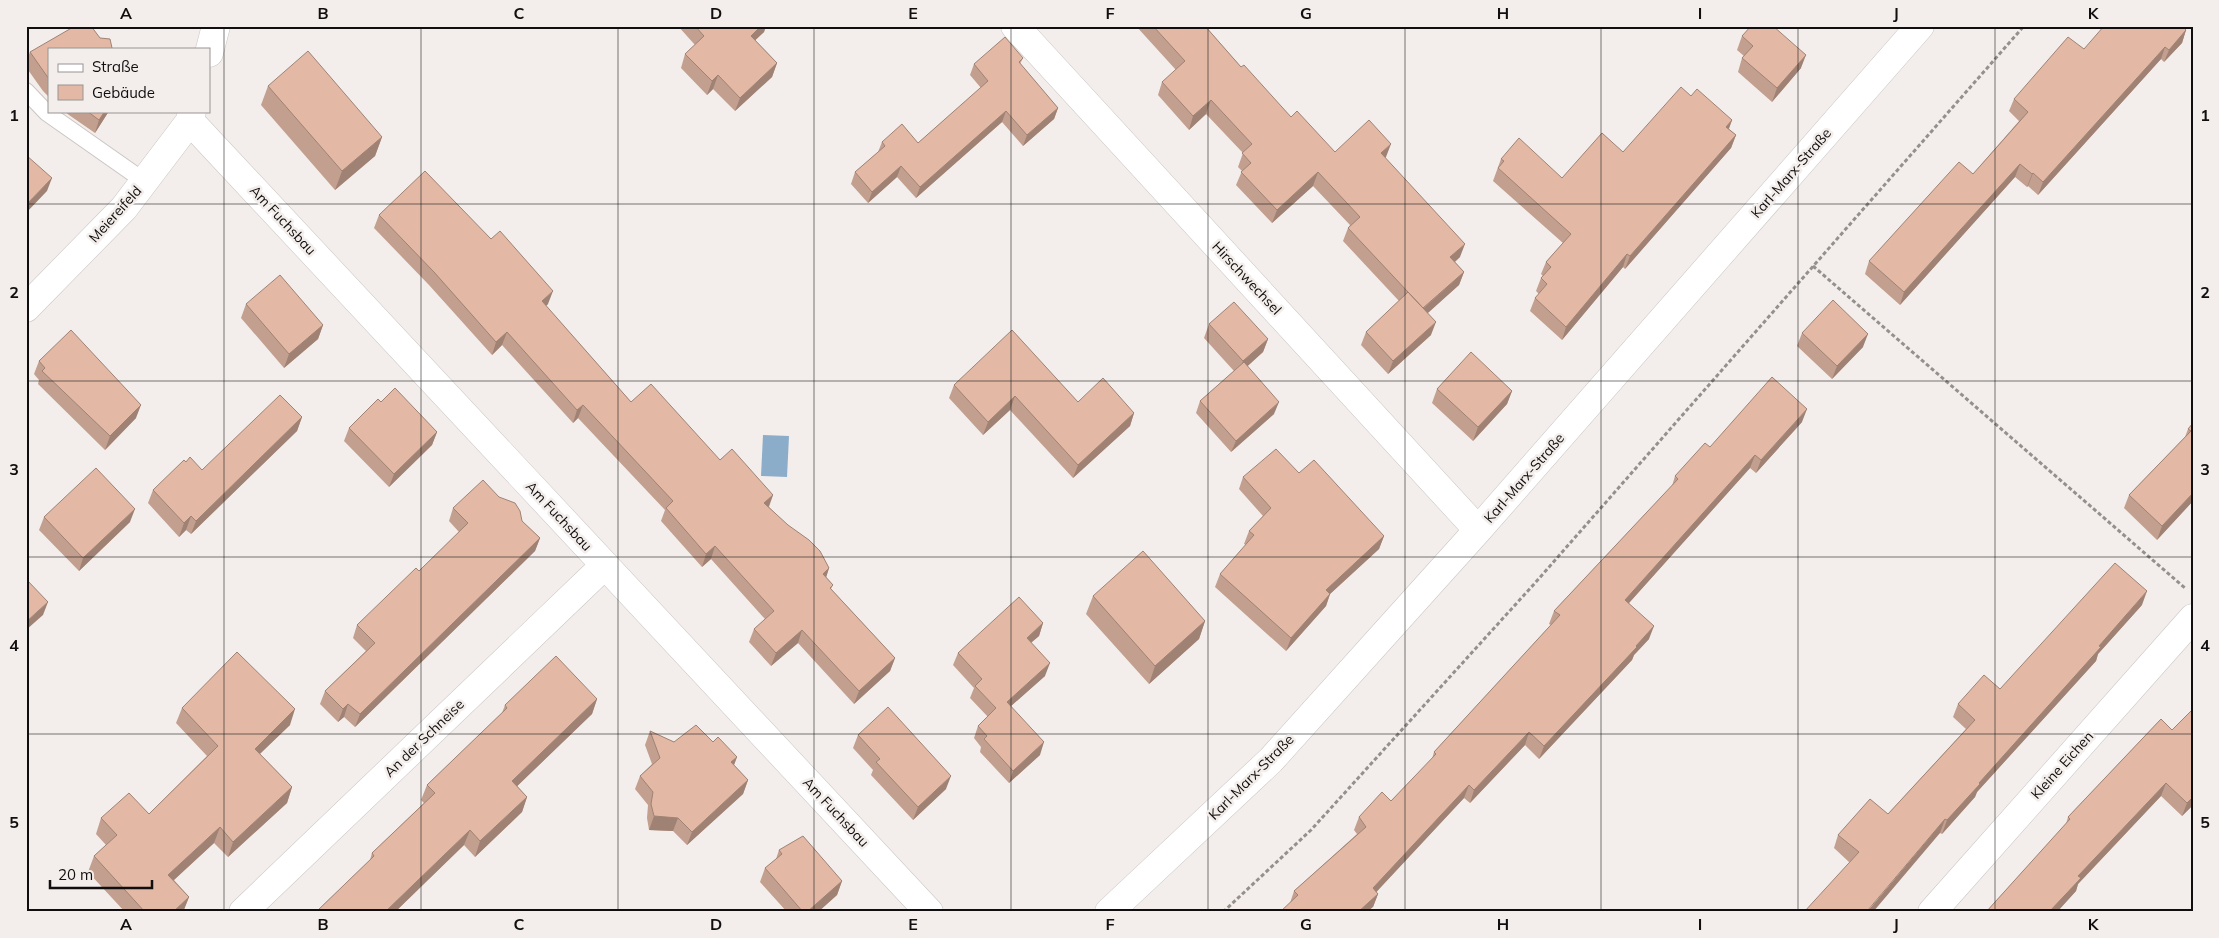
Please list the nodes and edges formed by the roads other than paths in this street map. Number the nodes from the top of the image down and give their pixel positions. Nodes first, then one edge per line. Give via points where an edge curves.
1 (216, 26) edge
2 (1015, 26) edge
3 (1920, 26) edge
4 (210, 49) edge
5 (26, 91) edge
6 (191, 116) edge
7 (144, 181) junction
8 (26, 308) edge
9 (1478, 530) junction
10 (604, 565) junction
11 (2193, 618) edge
12 (243, 912) edge
13 (929, 912) edge
14 (1109, 912) edge
15 (1932, 912) edge

1 - 4 street
2 - 9 street, Hirschwechsel
3 - 9 street, Karl-Marx-Straße
5 - 7 lane via 47,113
6 - 7 street, Meiereifeld
6 - 10 street, Am Fuchsbau
7 - 8 street, Meiereifeld via 124,208
9 - 14 street, Karl-Marx-Straße via 1271,760
10 - 12 street, An der Schneise
10 - 13 street, Am Fuchsbau
11 - 15 street, Kleine Eichen

